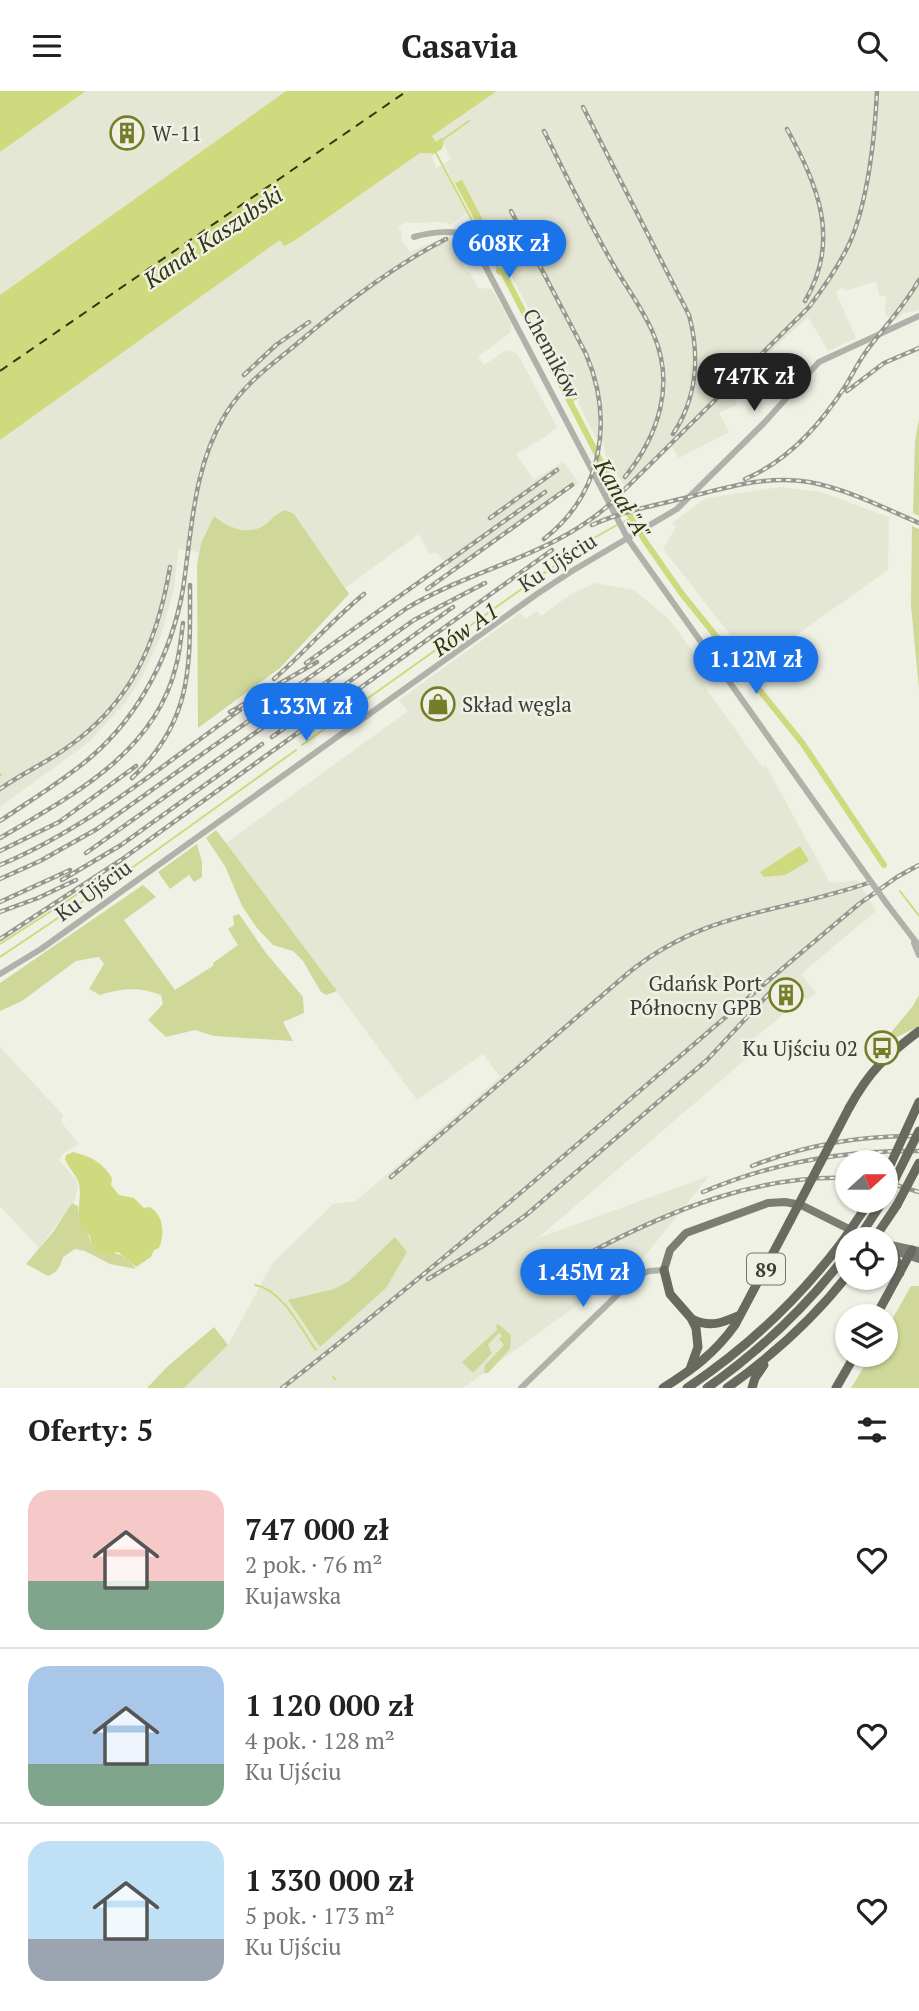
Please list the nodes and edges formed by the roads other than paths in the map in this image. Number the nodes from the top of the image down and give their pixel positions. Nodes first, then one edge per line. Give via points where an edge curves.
1 (414, 237) dead end
2 (919, 316) edge
3 (628, 539) junction
4 (916, 943) edge
5 (919, 955) edge
6 (0, 974) edge
7 (919, 1031) edge
8 (919, 1102) edge
9 (919, 1132) edge
10 (897, 1150) edge
11 (919, 1163) edge
12 (898, 1172) edge
13 (862, 1213) edge
14 (845, 1227) edge
15 (881, 1227) edge
16 (915, 1254) edge
17 (835, 1269) edge
18 (898, 1269) edge
19 (664, 1271) junction
20 (900, 1273) junction
21 (835, 1290) edge
22 (883, 1304) edge
23 (740, 1315) junction
24 (691, 1318) junction
25 (768, 1357) junction
26 (848, 1367) edge
27 (687, 1373) junction
28 (521, 1388) edge
29 (663, 1388) edge
30 (687, 1388) edge
31 (707, 1388) edge
32 (727, 1388) edge
33 (752, 1388) edge
34 (836, 1388) edge

1 - 3 street, Chemików via 453,232 470,237
2 - 3 street via 819,362 677,509
3 - 4 street, Ku Ujściu, bridge
3 - 6 street, Ku Ujściu via 537,594
4 - 5 street, Ku Ujściu
7 - 23 highway, 89, bridge via 874,1069 849,1108
8 - 10 highway, bridge
9 - 12 highway, bridge
11 - 15 highway, bridge
13 - 30 highway, bridge via 810,1282 778,1315
14 - 19 main road via 801,1205 768,1203 686,1233 670,1251
16 - 20 highway
17 - 31 highway via 781,1328
18 - 20 highway
19 - 24 highway via 670,1294
19 - 28 street via 637,1276
20 - 22 highway
21 - 25 highway
23 - 24 highway via 714,1325
23 - 27 highway, 89 via 715,1350
24 - 27 highway via 698,1347
25 - 32 highway
25 - 33 highway
26 - 34 highway
27 - 29 highway, 89

